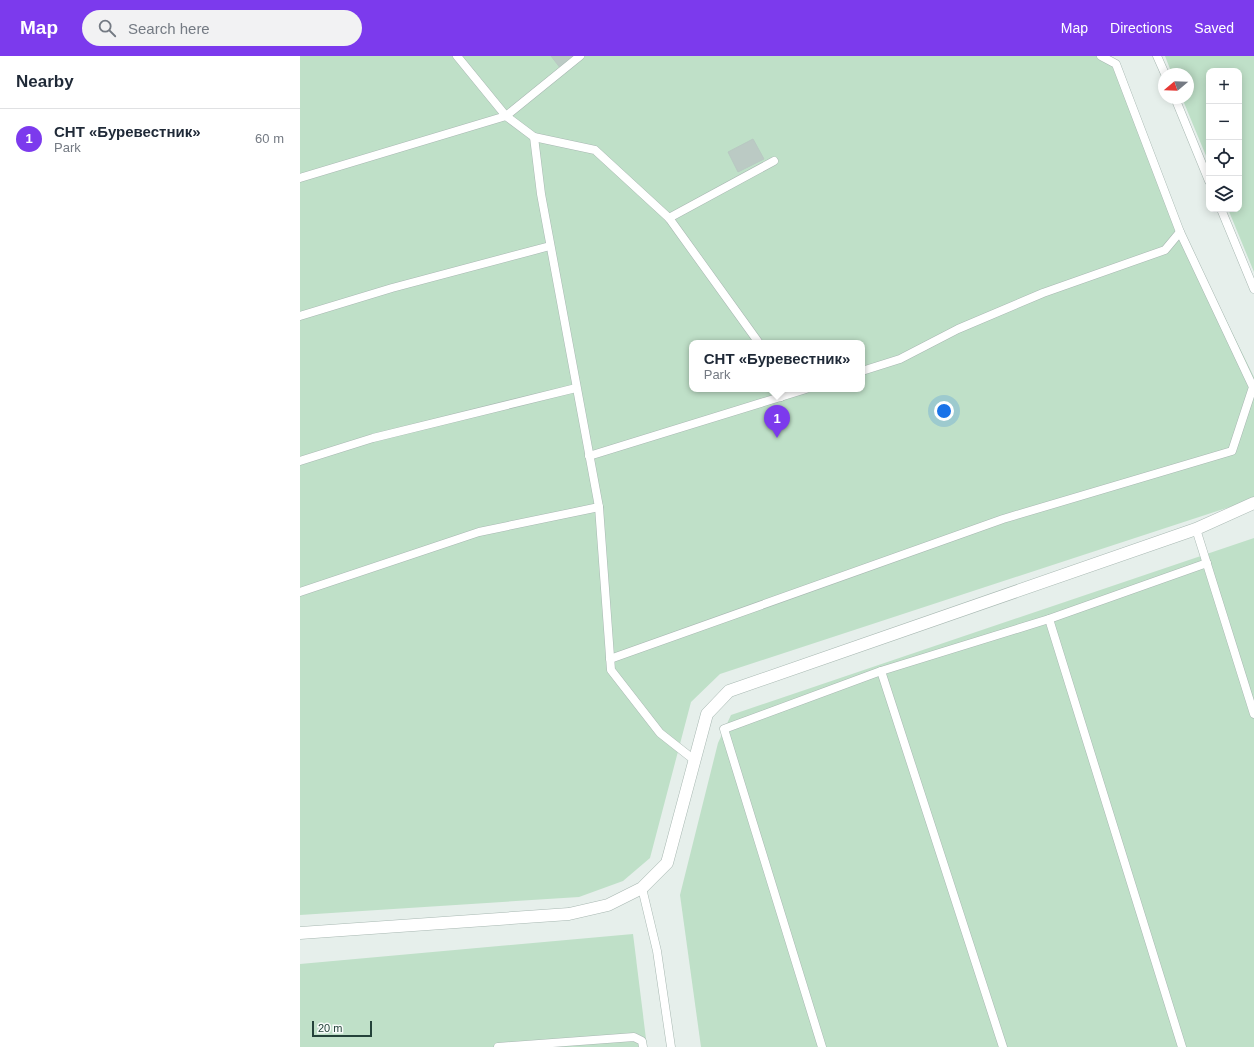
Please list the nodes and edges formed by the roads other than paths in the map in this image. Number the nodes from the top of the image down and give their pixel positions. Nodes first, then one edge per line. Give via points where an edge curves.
1 (457, 56) edge
2 (580, 56) edge
3 (1101, 56) edge
4 (1157, 56) edge
5 (1162, 68) edge
6 (1177, 104) edge
7 (506, 116) junction
8 (534, 137) junction
9 (774, 161) dead end
10 (1207, 176) edge
11 (300, 178) edge
12 (1222, 212) edge
13 (669, 218) junction
14 (1180, 232) junction
15 (550, 246) junction
16 (1254, 289) edge
17 (300, 316) edge
18 (757, 340) edge
19 (865, 370) edge
20 (576, 388) junction
21 (779, 393) edge
22 (589, 456) junction
23 (300, 461) edge
24 (1254, 503) edge
25 (599, 507) junction
26 (1196, 529) junction
27 (1207, 563) junction
28 (300, 592) edge
29 (1049, 619) junction
30 (610, 659) junction
31 (881, 672) junction
32 (1254, 714) edge
33 (693, 759) junction
34 (642, 888) junction
35 (300, 933) edge
36 (498, 1047) edge
37 (644, 1047) edge
38 (671, 1047) edge
39 (822, 1047) edge
40 (1003, 1047) edge
41 (1182, 1047) edge

1 - 7 lane
2 - 7 lane
3 - 14 lane via 1116,64
4 - 5 lane
6 - 10 lane
7 - 8 lane
7 - 11 lane
8 - 13 lane via 595,150
8 - 15 lane
9 - 13 lane
12 - 16 lane
13 - 18 lane
14 - 19 lane via 1165,250 1043,293 958,329 900,359
14 - 30 lane via 1253,387 1232,451 1004,519
15 - 17 lane via 392,288
15 - 20 lane
20 - 22 lane
20 - 23 lane via 373,438
21 - 22 lane
22 - 25 lane
24 - 26 street
25 - 28 lane via 479,532
25 - 30 lane
26 - 27 lane
26 - 33 street via 729,691 706,714
27 - 29 lane
27 - 32 lane
29 - 31 lane
29 - 41 lane
30 - 33 lane via 612,670 660,732
31 - 39 lane via 724,729
31 - 40 lane
33 - 34 street via 667,864
34 - 35 street via 608,905 569,914
34 - 38 lane via 657,951
36 - 37 lane via 634,1037 642,1041

